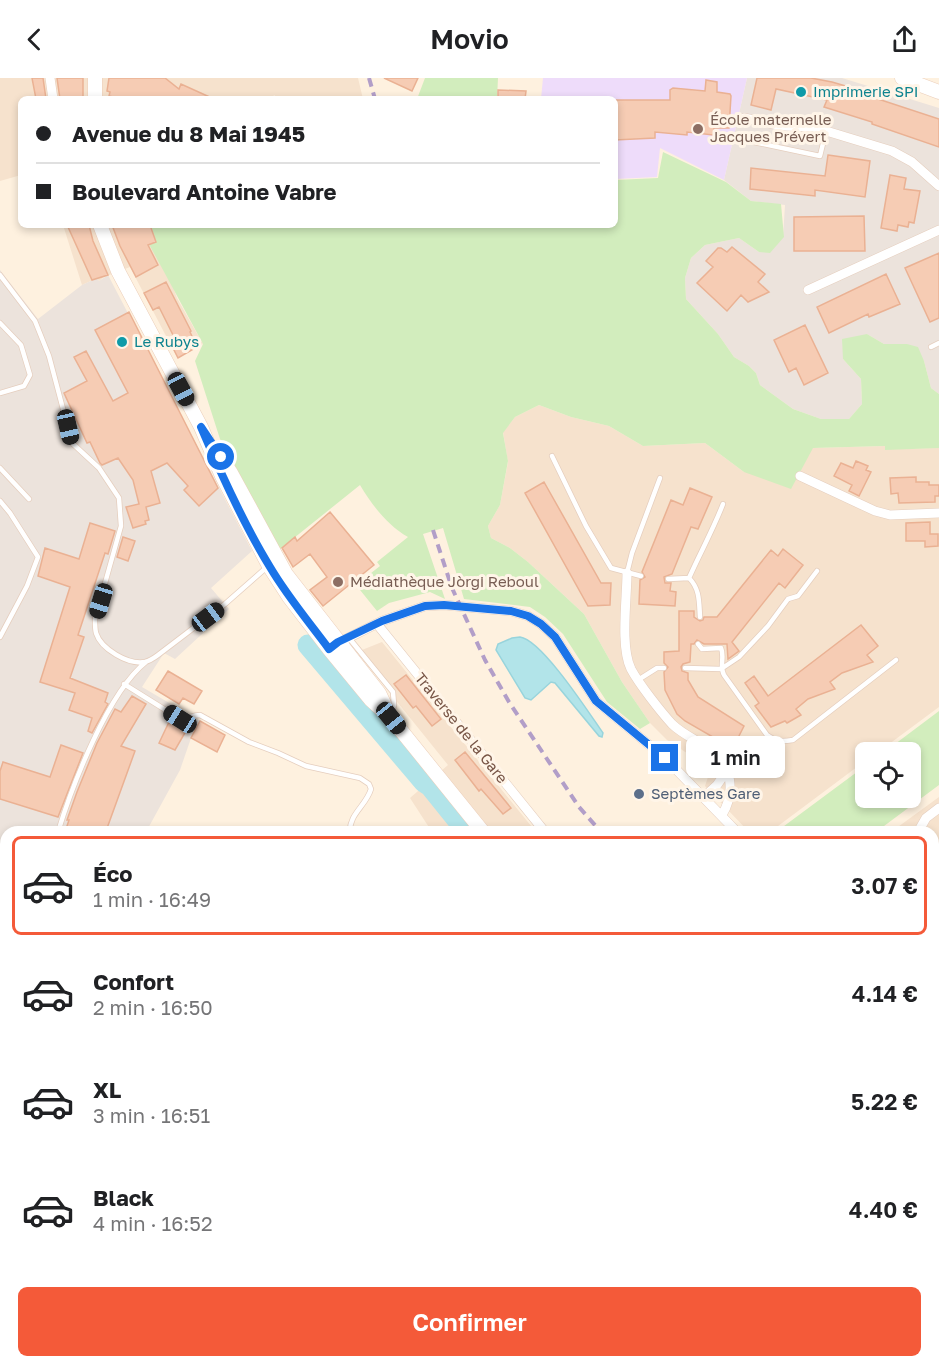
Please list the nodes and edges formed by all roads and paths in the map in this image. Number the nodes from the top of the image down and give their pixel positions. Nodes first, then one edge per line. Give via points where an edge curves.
1 (50, 78) edge
2 (95, 78) edge
3 (902, 78) edge
4 (939, 92) edge
5 (53, 96) edge
6 (95, 96) edge
7 (744, 118) dead end
8 (826, 131) junction
9 (744, 140) dead end
10 (939, 186) edge
11 (101, 228) edge
12 (939, 230) edge
13 (0, 275) edge
14 (808, 290) dead end
15 (0, 323) edge
16 (939, 343) edge
17 (931, 347) dead end
18 (0, 393) edge
19 (552, 456) dead end
20 (0, 468) edge
21 (800, 476) dead end
22 (660, 478) dead end
23 (29, 499) dead end
24 (0, 501) edge
25 (723, 504) dead end
26 (939, 513) edge
27 (273, 564) junction
28 (817, 571) dead end
29 (627, 573) junction
30 (641, 576) dead end
31 (689, 578) junction
32 (668, 579) dead end
33 (700, 617) dead end
34 (377, 624) junction
35 (0, 637) edge
36 (339, 643) junction
37 (698, 644) dead end
38 (897, 660) dead end
39 (146, 662) junction
40 (664, 668) dead end
41 (685, 668) dead end
42 (721, 669) junction
43 (638, 680) junction
44 (124, 684) junction
45 (391, 718) junction
46 (726, 772) junction
47 (704, 797) junction
48 (939, 808) edge
49 (722, 815) junction
50 (60, 826) edge
51 (351, 826) edge
52 (478, 826) edge
53 (540, 826) edge
54 (732, 826) edge
55 (921, 826) edge

1 - 5 street
2 - 6 main road
3 - 4 main road
7 - 8 street
8 - 9 lane via 820,156
8 - 10 street via 892,151 912,162
11 - 27 main road via 118,271 201,427 222,476
12 - 14 street
13 - 39 lane via 35,321 49,356 72,443 99,468 119,498 121,526 95,618 96,634 119,656
15 - 18 lane via 21,345 30,375 24,386
16 - 17 lane
19 - 29 lane via 610,568
20 - 23 lane
21 - 26 street via 875,511
22 - 29 lane
24 - 35 lane via 38,557
25 - 31 lane
27 - 36 main road via 289,597
27 - 39 lane
28 - 42 lane via 739,657
29 - 30 lane
29 - 43 street via 626,654
31 - 32 lane
31 - 33 lane via 699,594
34 - 36 street
34 - 47 street via 425,606 511,611 528,616 555,637 596,701 665,758
34 - 53 street, Traverse de la Gare
36 - 45 main road via 371,700
36 - 45 lane via 393,692
37 - 42 lane via 702,649 721,648
38 - 42 lane via 793,740 783,742 767,735
39 - 44 lane
40 - 43 lane
41 - 42 lane
43 - 46 street via 673,725 712,751
44 - 50 lane via 94,740
44 - 51 lane via 180,719 200,715 249,742 306,766 365,780 371,789
45 - 52 main road
46 - 47 street
46 - 49 street via 731,784 729,802
47 - 49 street
48 - 55 street
49 - 54 street

